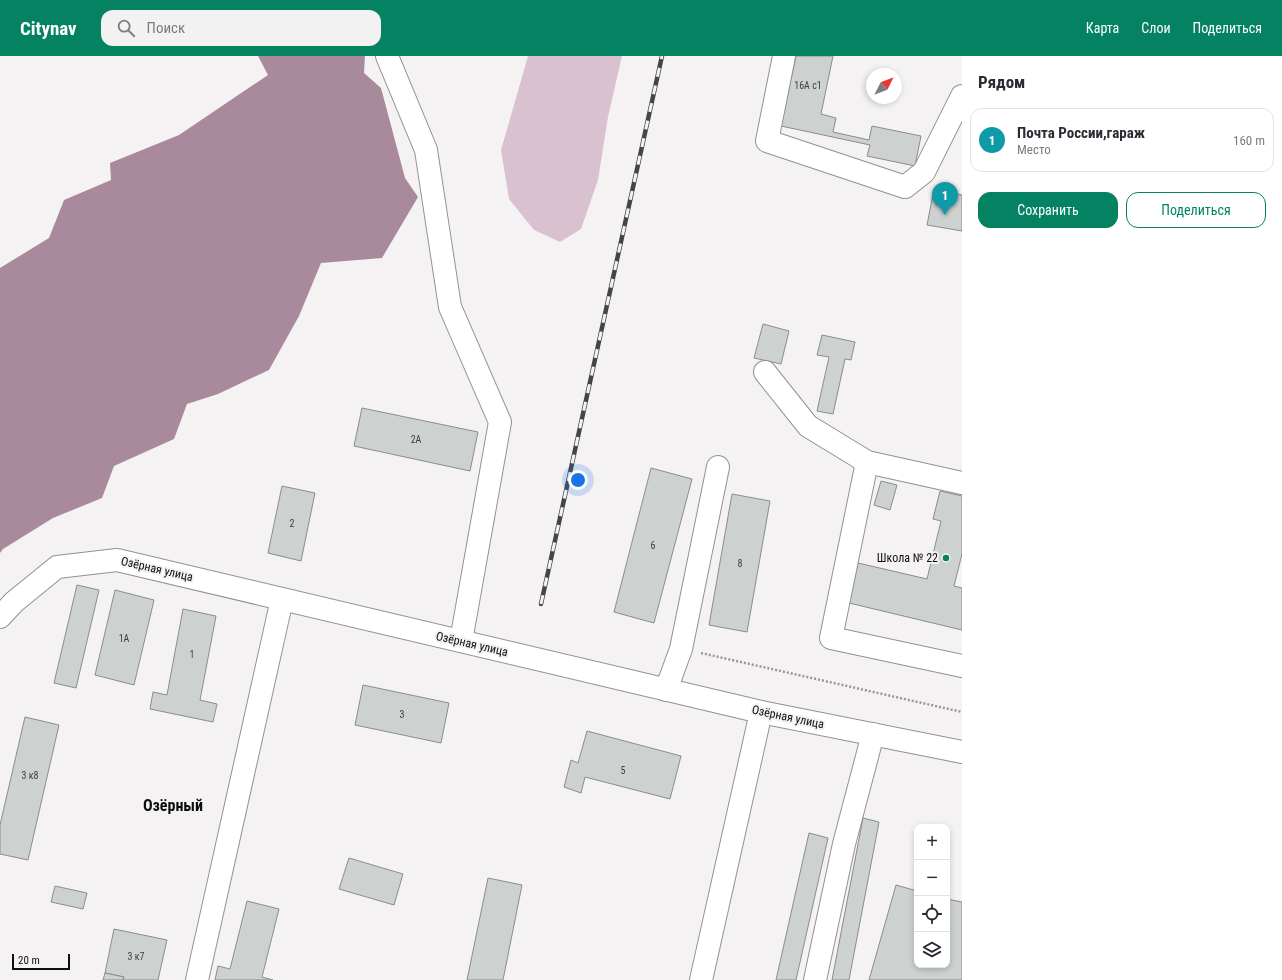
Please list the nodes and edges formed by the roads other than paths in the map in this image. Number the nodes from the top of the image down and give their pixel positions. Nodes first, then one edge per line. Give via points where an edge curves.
1 (387, 56) edge
2 (784, 56) edge
3 (962, 96) edge
4 (766, 372) dead end
5 (867, 462) junction
6 (718, 467) dead end
7 (962, 483) edge
8 (282, 599) junction
9 (0, 617) edge
10 (462, 641) junction
11 (962, 666) edge
12 (666, 690) junction
13 (761, 712) junction
14 (873, 734) junction
15 (962, 752) edge
16 (197, 980) edge
17 (701, 980) edge
18 (815, 980) edge

1 - 10 street via 426,150 450,307 500,422
2 - 3 street via 767,141 905,187 924,172
4 - 5 street via 808,426
5 - 7 street
5 - 11 street via 831,638
6 - 12 street via 681,649
8 - 9 street, Озёрная улица via 117,560 57,567 14,602
8 - 10 street, Озёрная улица
8 - 16 street
10 - 12 street, Озёрная улица
12 - 13 street, Озёрная улица
13 - 14 street, Озёрная улица
13 - 17 street
14 - 15 street, Озёрная улица
14 - 18 street via 844,844

